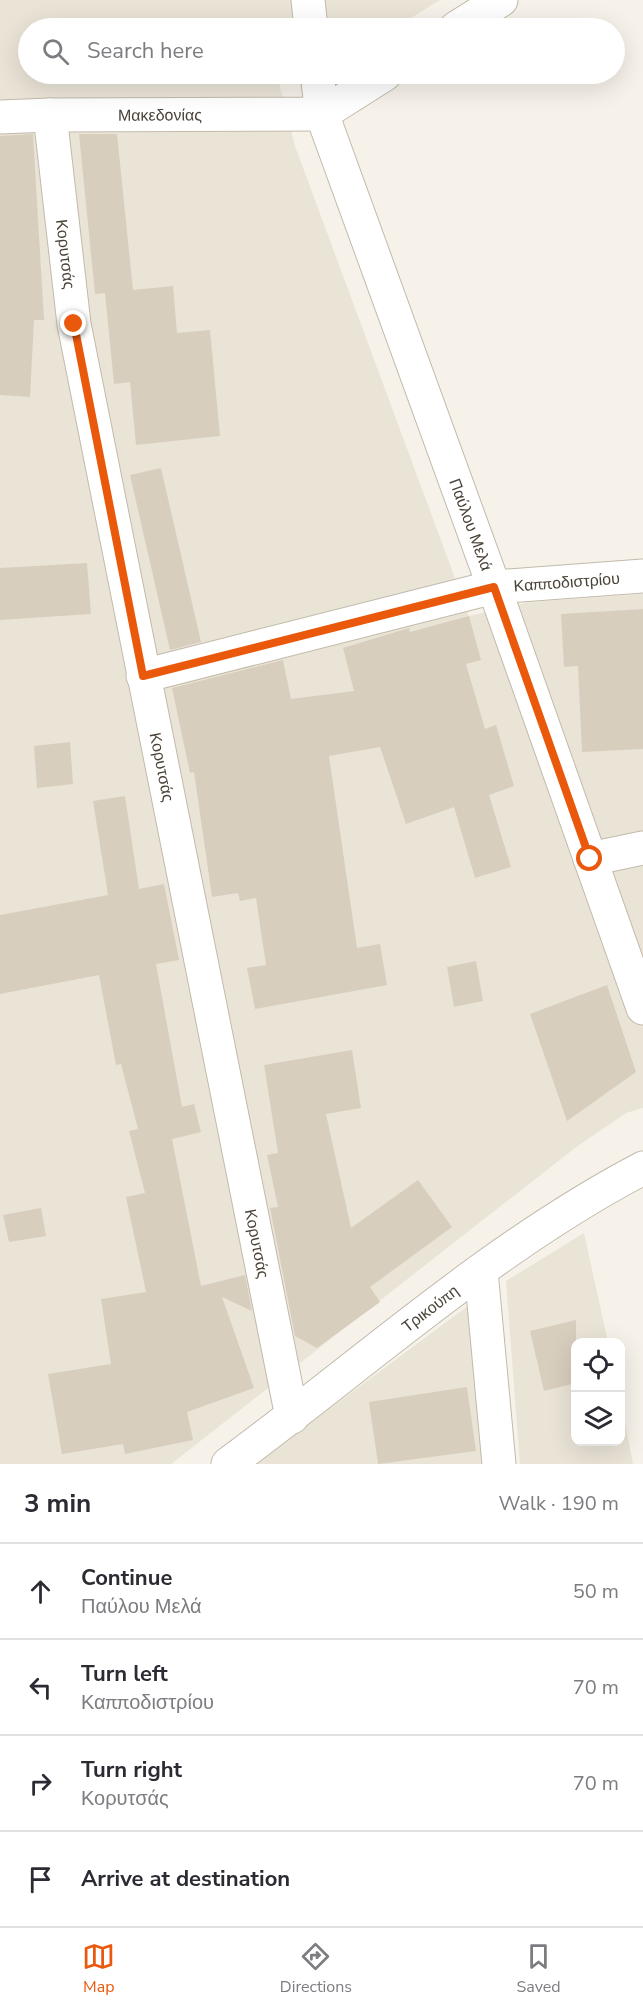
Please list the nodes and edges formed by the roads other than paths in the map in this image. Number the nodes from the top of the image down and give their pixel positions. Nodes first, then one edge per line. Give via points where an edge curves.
1 (308, 0) edge
2 (501, 0) edge
3 (310, 18) edge
4 (472, 18) edge
5 (318, 84) edge
6 (370, 84) edge
7 (322, 114) junction
8 (50, 115) junction
9 (0, 117) edge
10 (643, 576) edge
11 (494, 587) junction
12 (143, 676) junction
13 (643, 848) edge
14 (590, 859) junction
15 (643, 1008) edge
16 (643, 1168) edge
17 (481, 1271) junction
18 (292, 1417) junction
19 (228, 1464) edge
20 (499, 1464) edge

1 - 3 street
2 - 4 street
5 - 7 street, Παύλου Μελά
6 - 7 street
7 - 8 street, Μακεδονίας
7 - 11 street, Παύλου Μελά
8 - 9 street, Μακεδονίας
8 - 12 street, Κορυτσάς via 74,324
10 - 11 street, Καπποδιστρίου
11 - 12 street, Καπποδιστρίου
11 - 14 street, Παύλου Μελά
12 - 18 street, Κορυτσάς
13 - 14 street
14 - 15 street, Παύλου Μελά
16 - 17 street, Τρικούπη via 591,1196
17 - 18 street, Τρικούπη
17 - 20 street
18 - 19 street, Τρικούπη

